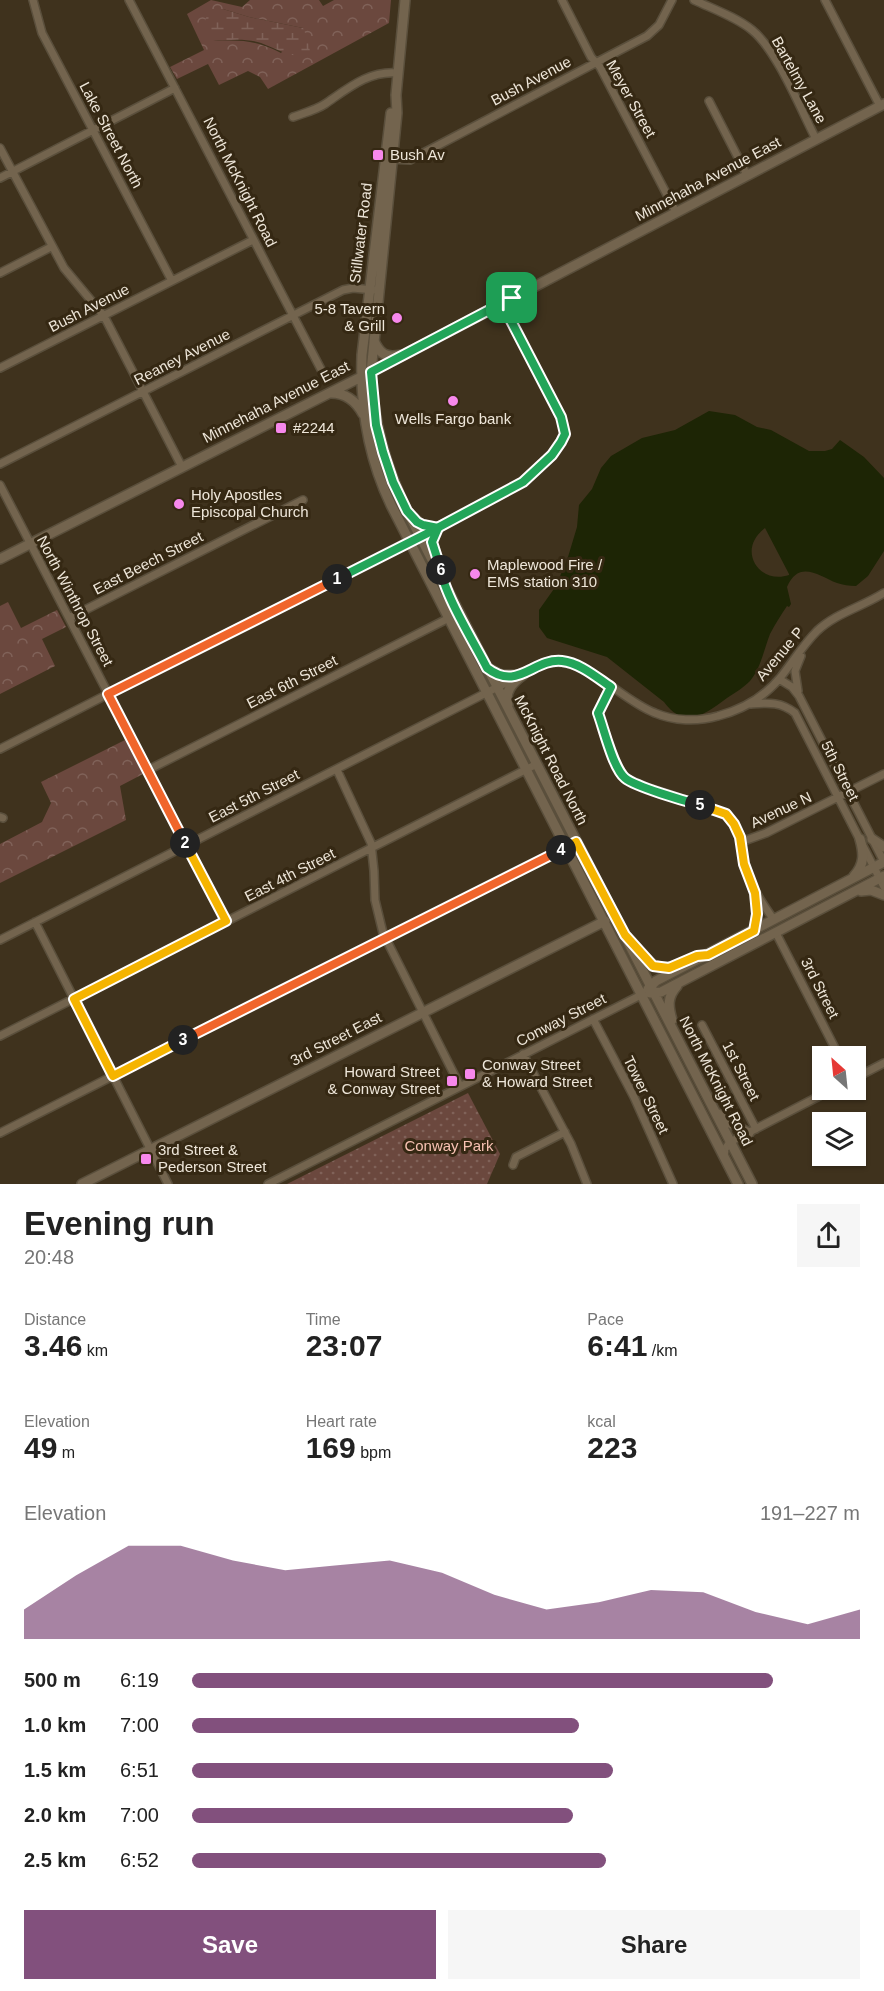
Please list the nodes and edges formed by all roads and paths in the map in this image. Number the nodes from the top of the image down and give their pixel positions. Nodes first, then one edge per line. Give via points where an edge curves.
1 (33, 0) edge
2 (129, 0) edge
3 (405, 0) edge
4 (562, 0) edge
5 (672, 0) edge
6 (694, 0) edge
7 (825, 0) edge
8 (596, 62) junction
9 (398, 73) junction
10 (175, 88) junction
11 (709, 100) dead end
12 (882, 105) edge
13 (294, 117) dead end
14 (94, 129) junction
15 (816, 139) junction
16 (0, 148) edge
17 (389, 159) junction
18 (12, 171) junction
19 (747, 175) junction
20 (0, 178) edge
21 (676, 212) junction
22 (253, 240) junction
23 (51, 247) junction
24 (0, 273) edge
25 (172, 281) junction
26 (369, 289) junction
27 (379, 290) junction
28 (512, 298) junction
29 (502, 303) junction
30 (293, 315) junction
31 (508, 315) junction
32 (104, 316) junction
33 (374, 341) junction
34 (405, 354) junction
35 (0, 368) edge
36 (371, 372) junction
37 (361, 376) junction
38 (325, 377) dead end
39 (142, 392) junction
40 (329, 392) junction
41 (363, 414) junction
42 (0, 464) edge
43 (182, 467) junction
44 (0, 485) edge
45 (303, 500) dead end
46 (407, 511) junction
47 (438, 528) junction
48 (421, 537) junction
49 (410, 542) junction
50 (30, 544) junction
51 (0, 559) edge
52 (442, 577) junction
53 (884, 593) edge
54 (459, 613) junction
55 (69, 618) junction
56 (449, 618) junction
57 (808, 642) junction
58 (487, 668) junction
59 (523, 675) junction
60 (779, 679) junction
61 (611, 687) junction
62 (498, 688) junction
63 (488, 693) junction
64 (108, 694) junction
65 (799, 696) junction
66 (746, 704) junction
67 (510, 712) junction
68 (0, 749) edge
69 (537, 764) junction
70 (148, 770) junction
71 (337, 770) junction
72 (527, 770) junction
73 (884, 774) edge
74 (848, 793) junction
75 (838, 798) junction
76 (860, 839) junction
77 (872, 839) junction
78 (576, 842) junction
79 (741, 842) junction
80 (187, 846) junction
81 (566, 847) junction
82 (884, 847) edge
83 (372, 849) junction
84 (884, 862) edge
85 (874, 867) junction
86 (883, 880) edge
87 (848, 881) junction
88 (755, 893) junction
89 (850, 894) junction
90 (884, 895) edge
91 (226, 921) junction
92 (604, 921) junction
93 (35, 922) junction
94 (770, 922) junction
95 (754, 931) junction
96 (776, 933) junction
97 (625, 935) junction
98 (385, 938) junction
99 (0, 940) edge
100 (708, 955) junction
101 (712, 966) junction
102 (680, 982) junction
103 (652, 989) junction
104 (641, 994) junction
105 (74, 999) junction
106 (422, 1012) junction
107 (593, 1019) junction
108 (702, 1025) dead end
109 (0, 1036) edge
110 (681, 1045) junction
111 (834, 1046) edge
112 (523, 1054) junction
113 (884, 1063) edge
114 (866, 1072) edge
115 (113, 1076) junction
116 (460, 1086) junction
117 (813, 1100) edge
118 (716, 1113) junction
119 (752, 1131) junction
120 (565, 1132) junction
121 (0, 1133) edge
122 (730, 1142) junction
123 (152, 1149) junction
124 (724, 1156) junction
125 (513, 1165) dead end
126 (750, 1183) edge
127 (82, 1184) edge
128 (168, 1184) edge
129 (268, 1184) edge
130 (587, 1184) edge
131 (673, 1184) edge
132 (738, 1184) edge

1 - 14 street, Lake Street North via 42,33
2 - 10 street, North McKnight Road
3 - 9 main road, Stillwater Road
4 - 8 street, Meyer Street
5 - 8 street, Bush Avenue via 654,31
6 - 15 street, Bartelmy Lane via 745,25 761,39
7 - 12 street
8 - 17 street, Bush Avenue via 410,160
8 - 21 street, Meyer Street
9 - 13 street via 369,77 344,89 323,106
9 - 17 main road, Stillwater Road
10 - 14 street
10 - 22 street, North McKnight Road
11 - 19 street
12 - 15 main road, Minnehaha Avenue East
14 - 18 street
14 - 25 street, Lake Street North
15 - 19 main road, Minnehaha Avenue East
16 - 18 street
17 - 26 main road, Stillwater Road
17 - 27 main road, Stillwater Road
18 - 20 street
18 - 23 street
19 - 21 main road, Minnehaha Avenue East
21 - 28 main road, Minnehaha Avenue East
22 - 25 street, Bush Avenue
22 - 30 street, North McKnight Road
23 - 24 street
23 - 32 street
25 - 32 street, Bush Avenue
26 - 27 street, Reaney Avenue
26 - 30 street, Reaney Avenue via 348,289
26 - 37 main road, Stillwater Road
27 - 33 main road, Stillwater Road
28 - 29 main road, Minnehaha Avenue East
28 - 31 street
29 - 31 street
29 - 34 main road, Minnehaha Avenue East
30 - 38 street, North McKnight Road
30 - 39 street, Reaney Avenue
31 - 47 street via 561,417 565,434 552,455 523,482
32 - 35 street, Bush Avenue
32 - 39 street
33 - 34 main road via 384,355
33 - 36 main road, Stillwater Road
34 - 36 main road, Minnehaha Avenue East
36 - 37 main road, Minnehaha Avenue East
36 - 46 main road, McKnight Road North via 381,445
37 - 40 main road, Minnehaha Avenue East
37 - 41 main road, McKnight Road North
39 - 42 street, Reaney Avenue
39 - 43 street
40 - 41 main road via 347,396
40 - 43 main road, Minnehaha Avenue East
41 - 49 main road, McKnight Road North via 379,478
43 - 50 main road, Minnehaha Avenue East
44 - 50 street, North Winthrop Street
45 - 55 street, East Beech Street
46 - 47 main road via 421,525
46 - 48 main road, McKnight Road North
47 - 48 street
47 - 52 main road via 432,542
48 - 49 street
48 - 52 main road, McKnight Road North
49 - 56 main road, McKnight Road North
49 - 64 street
50 - 51 main road, Minnehaha Avenue East
50 - 55 street, North Winthrop Street
52 - 54 main road, McKnight Road North
53 - 57 street, Avenue P via 837,616
54 - 56 street, East 6th Street
54 - 58 main road, McKnight Road North
55 - 64 street, North Winthrop Street
56 - 63 main road, McKnight Road North
56 - 70 street, East 6th Street
57 - 60 street, Avenue P
57 - 65 street via 795,671
58 - 59 main road via 501,675
58 - 62 main road, McKnight Road North
59 - 61 street, Avenue P via 541,665 561,661 578,666
59 - 62 street, Avenue P
59 - 67 main road via 508,691
60 - 65 street, 5th Street
60 - 66 street, Avenue P
61 - 66 street, Avenue P via 646,709 677,719 708,718
61 - 79 street, Avenue N via 598,713 615,762 625,778 726,814
62 - 63 street, Avenue P
62 - 67 main road, McKnight Road North
63 - 71 street, East 5th Street
63 - 72 main road, McKnight Road North
64 - 68 street
64 - 70 street, North Winthrop Street
65 - 74 street, 5th Street
66 - 75 street, 5th Street via 777,703 795,713
67 - 69 main road, McKnight Road North
69 - 72 street, East 4th Street
69 - 78 main road, McKnight Road North
70 - 80 street, North Winthrop Street
71 - 80 street, East 5th Street
71 - 83 street
72 - 81 main road, McKnight Road North
72 - 83 street, East 4th Street
73 - 74 street, Avenue N
74 - 75 street, Avenue N
74 - 77 street, 5th Street
75 - 76 street, 5th Street
75 - 79 street, Avenue N
76 - 85 street, 5th Street
76 - 87 main road via 862,864
77 - 82 main road
77 - 84 street, 5th Street
78 - 81 street
78 - 97 main road, McKnight Road North
79 - 88 street
80 - 91 street, North Winthrop Street
80 - 93 street, East 5th Street
81 - 92 main road, McKnight Road North
81 - 98 street
83 - 91 street, East 4th Street
83 - 98 street via 375,900
84 - 85 main road
85 - 86 street, 5th Street
85 - 87 main road
86 - 89 main road
87 - 94 main road
88 - 94 street
88 - 95 street
89 - 90 main road via 871,890
89 - 96 main road
91 - 105 street, East 4th Street
92 - 104 main road, McKnight Road North
92 - 106 main road, 3rd Street East
93 - 99 street, East 5th Street
93 - 105 street
94 - 95 main road
94 - 101 main road via 767,931 715,959
95 - 100 main road
96 - 101 main road
96 - 111 street, 3rd Street
97 - 100 main road via 658,968
97 - 103 main road, McKnight Road North
98 - 106 street
98 - 115 street
100 - 103 main road via 656,981
101 - 102 main road
102 - 103 main road via 661,992
102 - 110 main road via 669,995 669,1003
103 - 104 main road
103 - 110 main road, North McKnight Road
104 - 107 street, Conway Street
104 - 124 main road, North McKnight Road
105 - 109 street, East 4th Street
105 - 115 street
106 - 116 street
106 - 123 main road, 3rd Street East
107 - 112 street, Conway Street
107 - 131 street, Tower Street
108 - 119 street, 1st Street
110 - 118 main road, North McKnight Road
112 - 116 street, Conway Street
112 - 120 street
113 - 114 street
115 - 121 street
115 - 123 street
116 - 129 street, Conway Street
117 - 119 street
118 - 119 main road
118 - 122 main road, North McKnight Road
119 - 122 street
120 - 125 street via 516,1157
120 - 130 street
122 - 124 street
122 - 126 main road, North McKnight Road
123 - 127 main road, 3rd Street East
123 - 128 street
124 - 132 main road, North McKnight Road

